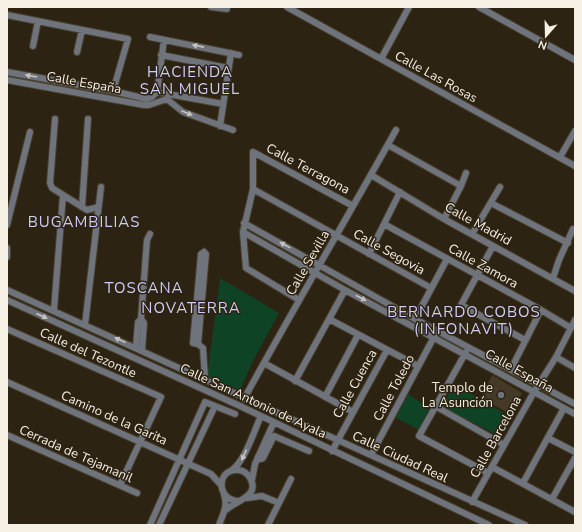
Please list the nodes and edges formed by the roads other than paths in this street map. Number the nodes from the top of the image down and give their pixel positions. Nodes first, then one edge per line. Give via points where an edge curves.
1 (211, 7) edge
2 (287, 7) edge
3 (409, 7) edge
4 (479, 7) edge
5 (227, 8) edge
6 (7, 15) edge
7 (38, 21) junction
8 (82, 30) junction
9 (150, 36) dead end
10 (164, 40) junction
11 (33, 46) dead end
12 (76, 52) dead end
13 (231, 53) junction
14 (161, 55) junction
15 (239, 55) dead end
16 (381, 59) junction
17 (575, 60) edge
18 (228, 68) junction
19 (7, 72) edge
20 (17, 74) junction
21 (7, 80) edge
22 (16, 82) junction
23 (113, 91) junction
24 (155, 97) junction
25 (169, 97) junction
26 (223, 104) junction
27 (55, 119) dead end
28 (88, 119) dead end
29 (220, 126) junction
30 (233, 130) dead end
31 (396, 130) dead end
32 (575, 131) edge
33 (30, 132) dead end
34 (388, 144) junction
35 (560, 158) junction
36 (575, 166) edge
37 (466, 173) dead end
38 (371, 175) junction
39 (461, 186) junction
40 (100, 187) dead end
41 (500, 187) dead end
42 (253, 189) junction
43 (400, 192) junction
44 (63, 195) junction
45 (491, 203) junction
46 (353, 206) junction
47 (82, 207) junction
48 (98, 207) junction
49 (444, 218) junction
50 (244, 223) junction
51 (384, 224) junction
52 (7, 225) edge
53 (573, 229) dead end
54 (243, 232) junction
55 (150, 234) dead end
56 (472, 234) junction
57 (336, 236) junction
58 (568, 243) junction
59 (493, 246) junction
60 (7, 248) edge
61 (369, 254) junction
62 (7, 257) edge
63 (447, 259) junction
64 (319, 264) junction
65 (315, 272) junction
66 (477, 276) junction
67 (553, 278) junction
68 (431, 288) junction
69 (7, 290) edge
70 (200, 290) junction
71 (345, 290) junction
72 (575, 291) edge
73 (7, 300) edge
74 (31, 300) junction
75 (299, 300) junction
76 (27, 309) junction
77 (54, 310) junction
78 (541, 310) junction
79 (141, 319) junction
80 (329, 319) junction
81 (415, 319) junction
82 (575, 320) edge
83 (85, 325) junction
84 (571, 328) junction
85 (7, 329) edge
86 (438, 331) junction
87 (358, 335) junction
88 (434, 338) junction
89 (525, 340) junction
90 (136, 347) junction
91 (469, 347) junction
92 (142, 350) junction
93 (387, 350) junction
94 (465, 354) junction
95 (155, 356) junction
96 (556, 357) junction
97 (264, 363) junction
98 (150, 365) junction
99 (418, 366) junction
100 (575, 368) edge
101 (511, 369) junction
102 (205, 378) junction
103 (295, 381) junction
104 (7, 382) edge
105 (539, 384) junction
106 (534, 392) junction
107 (245, 397) junction
108 (325, 397) junction
109 (575, 404) edge
110 (215, 406) junction
111 (240, 406) junction
112 (435, 406) junction
113 (564, 408) junction
114 (353, 412) junction
115 (235, 414) dead end
116 (575, 414) edge
117 (261, 416) junction
118 (274, 422) junction
119 (257, 426) junction
120 (269, 432) junction
121 (7, 435) edge
122 (548, 438) junction
123 (338, 440) junction
124 (140, 442) junction
125 (504, 444) junction
126 (332, 451) junction
127 (309, 452) dead end
128 (575, 452) edge
129 (370, 455) junction
130 (258, 458) junction
131 (575, 458) edge
132 (179, 459) junction
133 (188, 463) junction
134 (492, 466) junction
135 (229, 472) junction
136 (488, 473) junction
137 (211, 474) junction
138 (291, 479) dead end
139 (252, 483) junction
140 (523, 483) junction
141 (120, 485) junction
142 (221, 485) junction
143 (137, 493) dead end
144 (223, 494) junction
145 (262, 496) junction
146 (247, 498) junction
147 (552, 499) junction
148 (239, 501) junction
149 (472, 502) junction
150 (278, 503) junction
151 (226, 510) junction
152 (575, 512) edge
153 (150, 525) edge
154 (160, 525) edge
155 (219, 525) edge
156 (268, 525) edge
157 (489, 525) edge
158 (525, 525) edge

1 - 5 street
2 - 16 street, Calle Las Rosas
3 - 16 street
4 - 17 street
6 - 7 street
7 - 8 street
7 - 11 street
8 - 12 street
8 - 23 street via 128,39
9 - 10 street
13 -> 10 street
10 - 14 street
13 - 15 street
13 - 18 street
14 - 18 street
14 - 24 street
16 - 35 street, Calle Las Rosas
18 - 26 street
19 - 20 street, Calle España
20 - 22 street
23 -> 20 street, Calle España
21 - 22 street, Calle España
22 - 24 street, Calle España via 144,105
23 - 24 street, Calle España via 141,98
24 - 25 street
24 - 25 street via 164,100
25 - 26 street
25 -> 29 street via 183,112
26 - 29 street
27 - 44 street via 50,183 52,188
28 - 47 street
29 - 30 street
31 - 34 street, Calle Sevilla
32 - 35 street
33 - 52 street
34 - 38 street, Calle Sevilla
34 - 39 street
35 - 36 street, Calle Las Rosas
37 - 39 street
38 - 43 street, Calle Madrid
38 - 46 street, Calle Sevilla
39 - 49 street
40 - 48 street
41 - 45 street
42 - 46 street, Calle Terragona via 253,152
42 - 50 street
42 - 57 street, Calle Segovia
43 - 49 street, Calle Madrid
43 - 51 street
44 - 47 street
44 - 77 street
45 - 56 street
45 - 58 street
46 - 57 street, Calle Sevilla
47 - 48 street via 90,210
48 - 83 street
49 - 56 street, Calle Madrid
50 - 54 street
64 -> 50 street, Calle España
51 - 61 street
51 - 63 street, Calle Zamora
53 - 58 street
54 - 65 street, Calle España
54 - 75 street via 246,268
55 - 79 street via 147,240
56 - 59 street, Calle Madrid
57 - 61 street, Calle Segovia
57 - 64 street, Calle Sevilla
58 - 67 street
59 - 66 street
59 - 67 street, Calle Madrid
60 - 62 street
61 - 68 street, Calle Segovia
63 - 66 street, Calle Zamora
63 - 68 street
64 - 65 street, Calle Sevilla
64 - 81 street, Calle España
65 - 71 street, Calle España
65 - 75 street, Calle Sevilla
66 - 78 street, Calle Zamora
66 - 89 street via 462,305
67 - 72 street, Calle Madrid
68 - 81 street
69 - 74 street, Calle Ciudad Real
70 - 70 street via 206,254 204,252 201,254
70 - 102 street via 193,343 203,348
71 - 80 street
71 -> 88 street, Calle España
73 - 76 street, Calle San Antonio de Ayala
74 - 76 street
74 - 77 street, Calle Ciudad Real
75 - 97 street, Calle Sevilla
76 -> 98 street, Calle San Antonio de Ayala
77 - 83 street, Calle Ciudad Real
78 - 84 street, Calle Zamora
78 - 89 street
79 - 90 street via 138,322
79 - 92 street via 144,323
80 - 87 street
80 - 103 street
81 - 86 street, Calle España
82 - 84 street, Calle Barcelona
90 -> 83 street, Calle Ciudad Real
84 - 96 street, Calle Barcelona
85 - 124 street, Calle del Tezontle via 161,398
86 - 88 street, Calle Toledo
86 - 91 street, Calle España
87 - 93 street
87 - 108 street
88 - 94 street, Calle España
88 - 99 street, Calle Toledo
89 - 101 street
90 - 92 street, Calle Ciudad Real
91 - 94 street
91 - 101 street, Calle España
92 - 95 street, Calle Ciudad Real
93 - 99 street
93 - 114 street, Calle Cuenca
94 - 106 street, Calle España
94 - 112 street
95 - 98 street
95 - 102 street, Calle Ciudad Real
96 - 100 street
96 - 105 street, Calle Barcelona
97 - 103 street
97 - 107 street, Calle Sevilla
98 - 111 street, Calle San Antonio de Ayala
99 - 129 street, Calle Toledo
101 - 105 street, Calle España
102 - 107 street, Calle Ciudad Real
103 - 108 street
104 - 124 street, Camino de la Garita
105 - 106 street, Calle Barcelona
105 - 109 street, Calle España
106 - 113 street, Calle España
106 - 125 street, Calle Barcelona
107 - 111 street, Calle Sevilla
107 - 123 street, Calle Ciudad Real
108 - 114 street
110 - 115 street
110 - 132 street via 205,402
110 - 133 street
111 - 117 street, Calle San Antonio de Ayala
112 - 125 street
112 - 136 street via 419,436
113 - 116 street, Calle España
113 - 122 street
114 - 123 street, Calle Cuenca
117 - 118 street, Calle San Antonio de Ayala
117 - 119 street
118 - 120 street
118 - 126 street, Calle San Antonio de Ayala
119 - 120 street
119 -> 135 street via 238,466
120 - 130 street
121 - 141 street, Cerrada de Tejamanil
122 - 128 street
122 - 140 street
123 - 126 street, Calle Cuenca
123 - 129 street, Calle Ciudad Real
124 - 132 street, Camino de la Garita
124 - 141 street
125 - 134 street, Calle Barcelona
126 - 157 street, Calle San Antonio de Ayala
127 - 130 street via 274,436 263,458
129 - 149 street, Calle Ciudad Real
130 - 139 street via 252,473
131 - 147 street
132 - 133 street, Camino de la Garita
132 - 153 street
133 - 137 street, Camino de la Garita
133 - 154 street
134 - 136 street, Calle Barcelona
134 - 140 street
135 - 137 street, Camino de la Garita
135 - 139 street via 241,470 250,477
135 - 142 street via 224,476
136 - 149 street, Calle Barcelona
137 - 142 street, Camino de la Garita
138 - 150 street
139 - 145 street
139 - 146 street
140 - 147 street
141 - 143 street, Cerrada de Tejamanil
142 - 144 street
144 - 148 street via 230,500
144 - 151 street
145 - 146 street
145 - 150 street
146 - 148 street
147 - 152 street
148 - 151 street
149 - 158 street, Calle Ciudad Real
150 - 156 street
151 - 155 street

